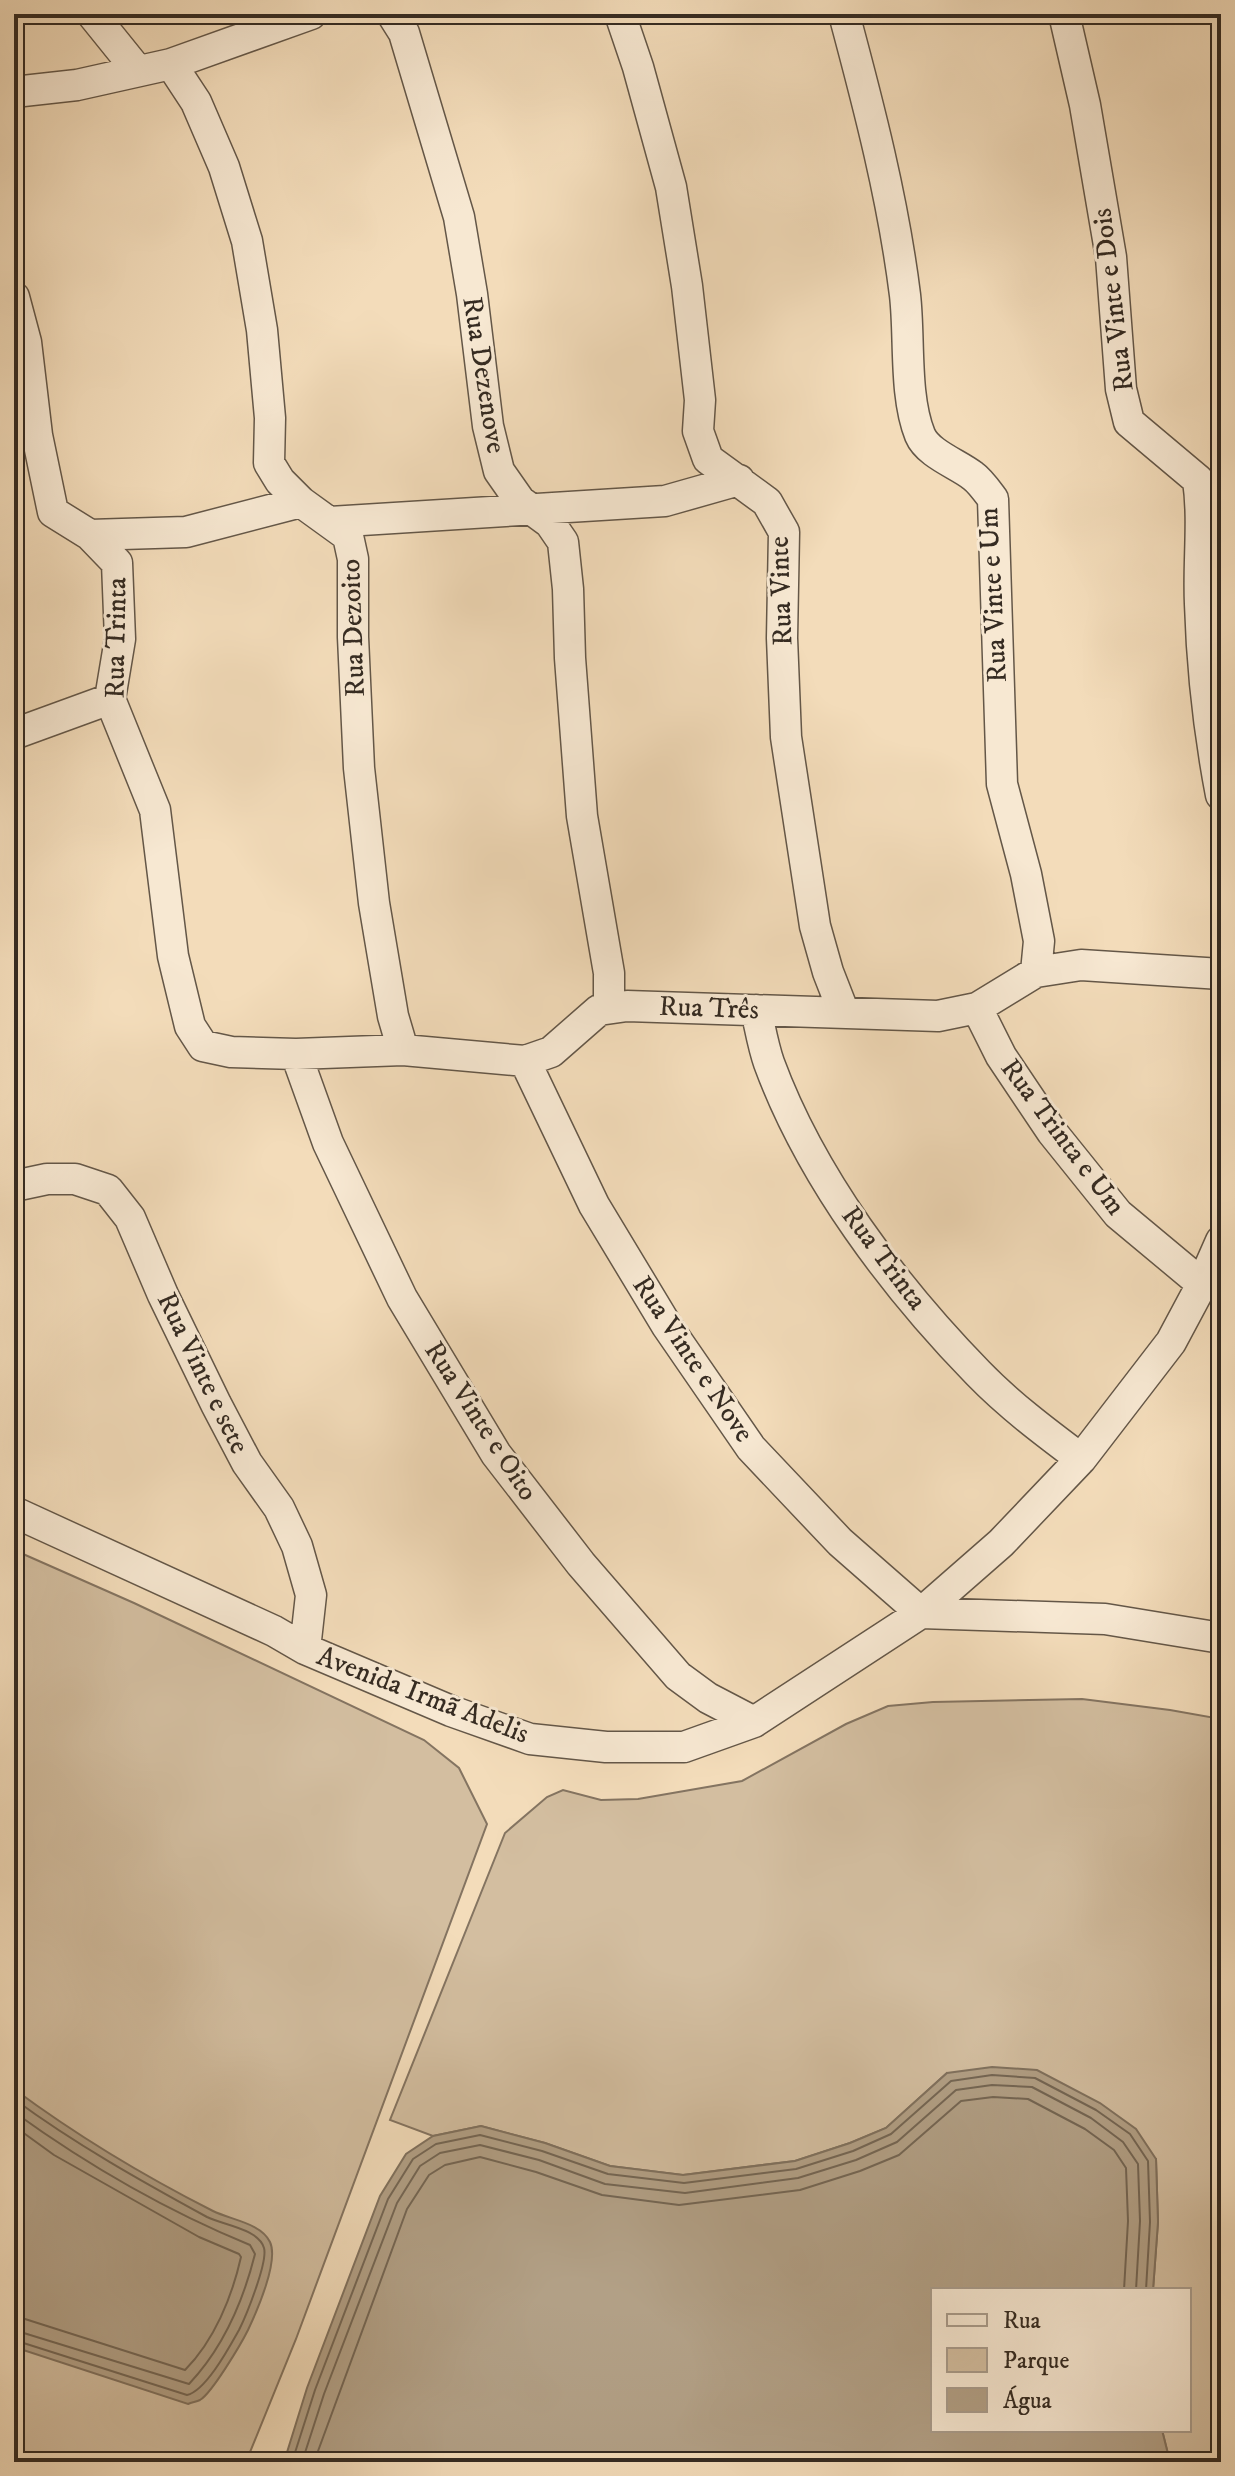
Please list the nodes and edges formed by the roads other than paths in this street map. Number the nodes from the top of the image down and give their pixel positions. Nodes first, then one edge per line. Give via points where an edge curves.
1 (92, 14) edge
2 (311, 14) edge
3 (392, 14) edge
4 (620, 14) edge
5 (844, 14) edge
6 (1064, 14) edge
7 (171, 64) junction
8 (138, 71) junction
9 (14, 92) edge
10 (14, 297) edge
11 (739, 480) junction
12 (301, 502) junction
13 (530, 508) junction
14 (330, 522) junction
15 (90, 535) junction
16 (110, 699) junction
17 (14, 734) edge
18 (1221, 795) edge
19 (1036, 972) junction
20 (1221, 974) edge
21 (609, 1008) junction
22 (977, 1008) junction
23 (756, 1010) junction
24 (844, 1013) junction
25 (403, 1050) junction
26 (296, 1054) junction
27 (525, 1061) junction
28 (14, 1186) edge
29 (1221, 1241) edge
30 (1202, 1284) junction
31 (1081, 1459) junction
32 (14, 1488) edge
33 (20, 1515) edge
34 (921, 1613) junction
35 (1221, 1638) edge
36 (305, 1649) junction
37 (754, 1722) junction

1 - 8 street
2 - 7 street
3 - 13 street, Rua Dezenove via 404,33 459,217 499,471
4 - 11 street, Rua Vinte via 671,187 700,400 698,431 708,459
5 - 19 street, Rua Vinte e Um via 893,212 909,384 921,438 974,476 993,499 1002,784 1039,941
6 - 18 street, Rua Vinte e Dois via 1111,257 1121,389 1129,422 1198,480 1204,675
7 - 8 street
7 - 12 street, Rua Dezoito via 196,102 224,167 247,241 262,330 269,463
8 - 9 street
10 - 15 street, Rua Trinta via 53,512
11 - 13 street via 665,501
11 - 24 street, Rua Vinte via 767,502 784,532 786,737 815,926
12 - 14 street, Rua Dezoito
12 - 15 street via 186,532
13 - 14 street
13 - 21 street, Rua Dezenove via 563,542 582,816 609,973
14 - 25 street, Rua Dezoito via 348,536 353,559 359,768 374,903
15 - 16 street, Rua Trinta via 117,563 120,639
16 - 17 street
16 - 26 street, Rua Trinta via 155,810 173,956 190,1026 203,1046
19 - 20 street, Rua Três via 1081,965
19 - 22 street, Rua Três
21 - 23 street, Rua Três
21 - 27 street via 599,1010 551,1052
22 - 24 street, Rua Três via 938,1016
22 - 30 street, Rua Trinta e Um via 1001,1056 1052,1132 1108,1202
23 - 24 street, Rua Três
23 - 31 street, Rua Trinta via 768,1061 798,1129 851,1220 978,1374
25 - 26 street
25 - 27 street
26 - 37 street, Rua Vinte e Oito via 328,1143 402,1298 496,1454 581,1564 678,1676
27 - 34 street, Rua Vinte e Nove via 594,1205 667,1326 751,1448 840,1542
28 - 36 street, Rua Vinte e sete via 75,1179 108,1190 130,1218 216,1404 297,1546 311,1595
29 - 30 street, Avenida Irmã Adelis
30 - 31 street, Avenida Irmã Adelis via 1171,1342
31 - 34 street, Avenida Irmã Adelis via 1001,1543
32 - 33 street
33 - 36 street, Avenida Irmã Adelis
34 - 35 street via 1105,1619
34 - 37 street, Avenida Irmã Adelis
36 - 37 street, Avenida Irmã Adelis via 530,1739 606,1747 684,1747

